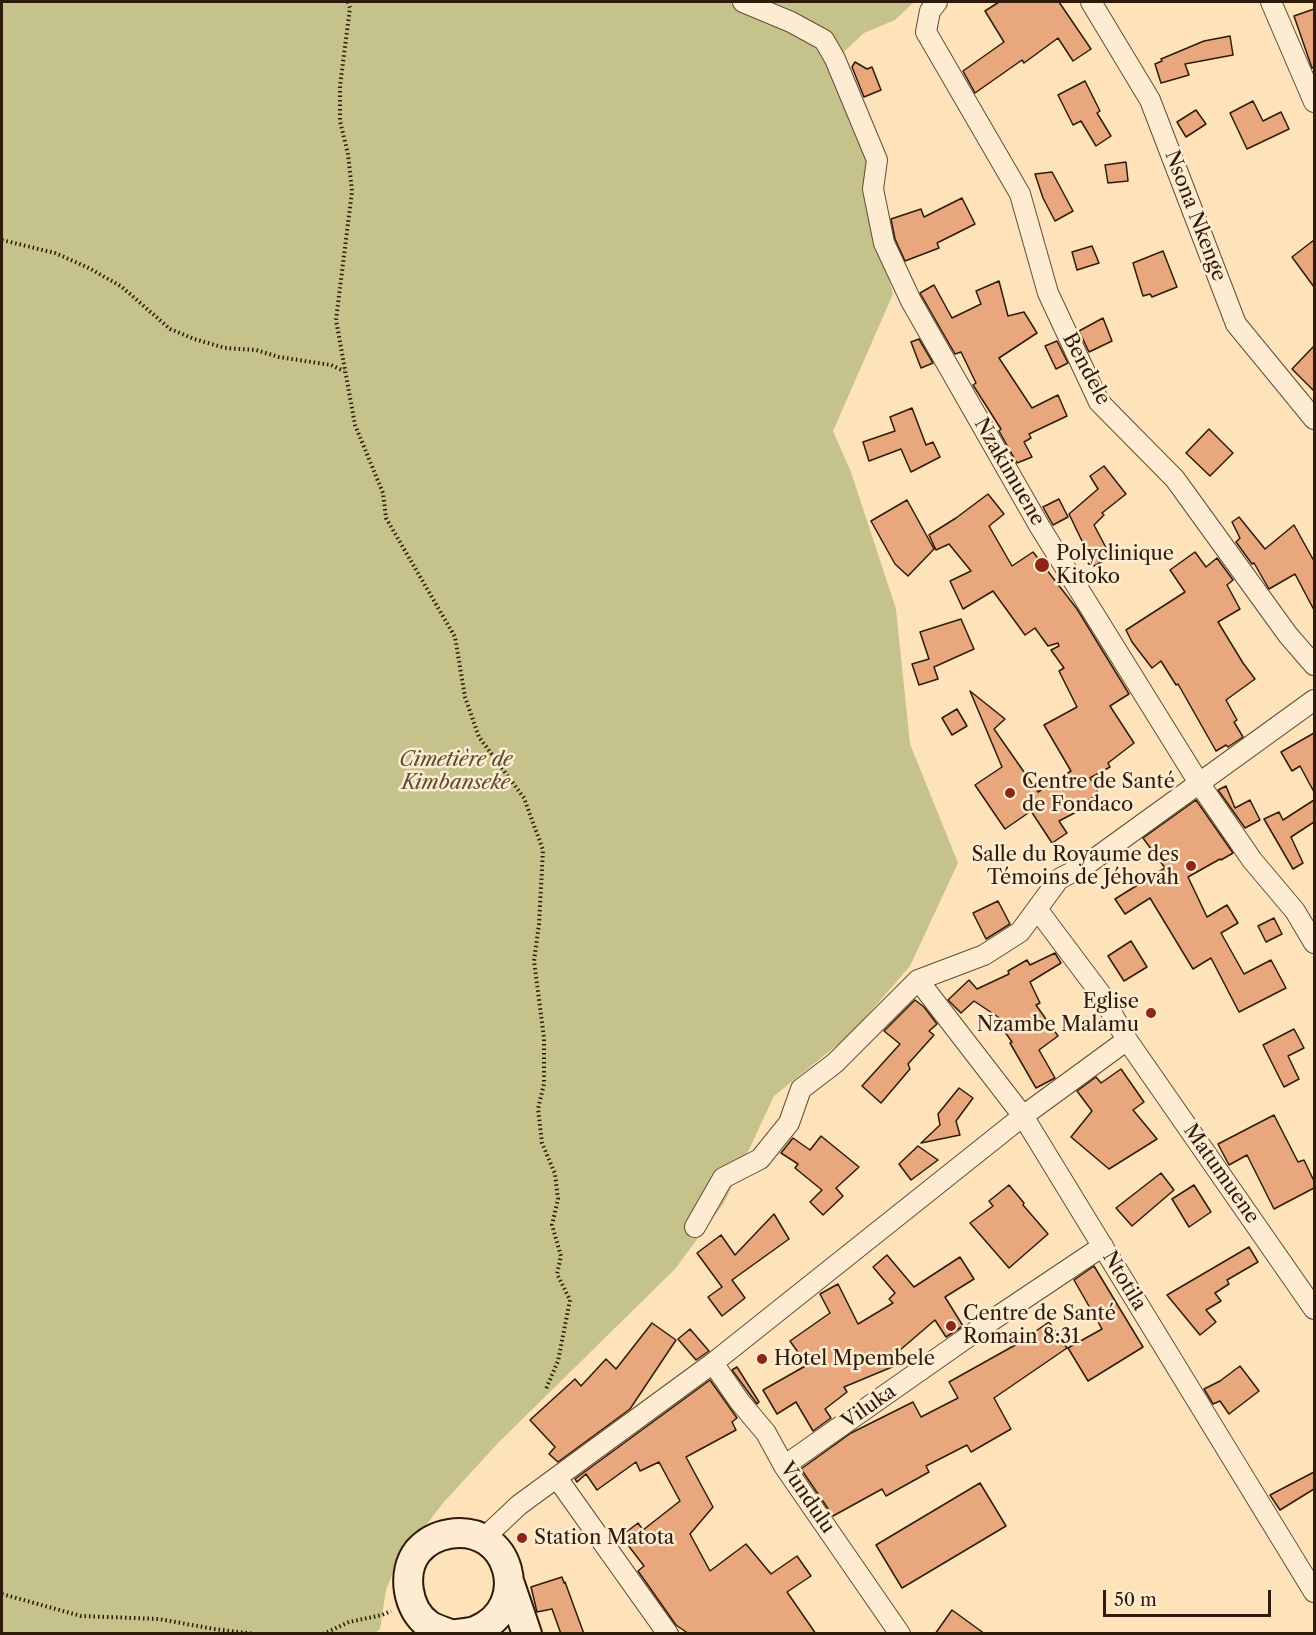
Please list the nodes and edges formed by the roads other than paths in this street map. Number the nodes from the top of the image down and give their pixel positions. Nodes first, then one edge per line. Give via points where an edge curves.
1 (743, 2) edge
2 (937, 2) edge
3 (1091, 2) edge
4 (1271, 2) edge
5 (1314, 102) edge
6 (1314, 419) edge
7 (1314, 665) edge
8 (1314, 700) edge
9 (1199, 783) junction
10 (1037, 909) junction
11 (1314, 943) edge
12 (918, 980) junction
13 (1127, 1040) junction
14 (1023, 1116) junction
15 (695, 1227) dead end
16 (1103, 1246) junction
17 (1314, 1309) edge
18 (713, 1363) junction
19 (784, 1466) junction
20 (557, 1478) junction
21 (484, 1538) junction
22 (510, 1584) junction
23 (1314, 1592) edge
24 (445, 1628) edge
25 (527, 1634) edge
26 (668, 1634) edge
27 (900, 1634) edge

1 - 9 street, Nzakimuene via 824,40 877,160 873,189 884,243 911,301 1040,526
2 - 7 street, Bendele via 930,11 926,32 1020,194 1048,293 1099,402 1175,480
3 - 6 street, Nsona Nkenge via 1150,100 1236,324
4 - 5 street
8 - 9 street
9 - 10 street via 1086,865 1059,879
9 - 11 street, Nzakimuene via 1252,860 1295,911
10 - 12 street via 1020,932 984,955
10 - 13 street, Matumuene via 1100,993
12 - 14 street, Ntotila
12 - 15 street via 835,1063 801,1089 789,1124 760,1159 723,1178
13 - 14 street
13 - 17 street, Matumuene
14 - 16 street, Ntotila
14 - 18 street
16 - 19 street, Viluka
16 - 23 street, Ntotila
18 - 19 street, Vundulu via 766,1433
18 - 20 street
19 - 27 street, Vundulu
20 - 21 street via 519,1505
20 - 26 street
21 - 22 street via 504,1559
21 - 24 street via 463,1531 437,1536 417,1552 407,1577
22 - 24 street via 506,1604 494,1620
22 - 25 street

